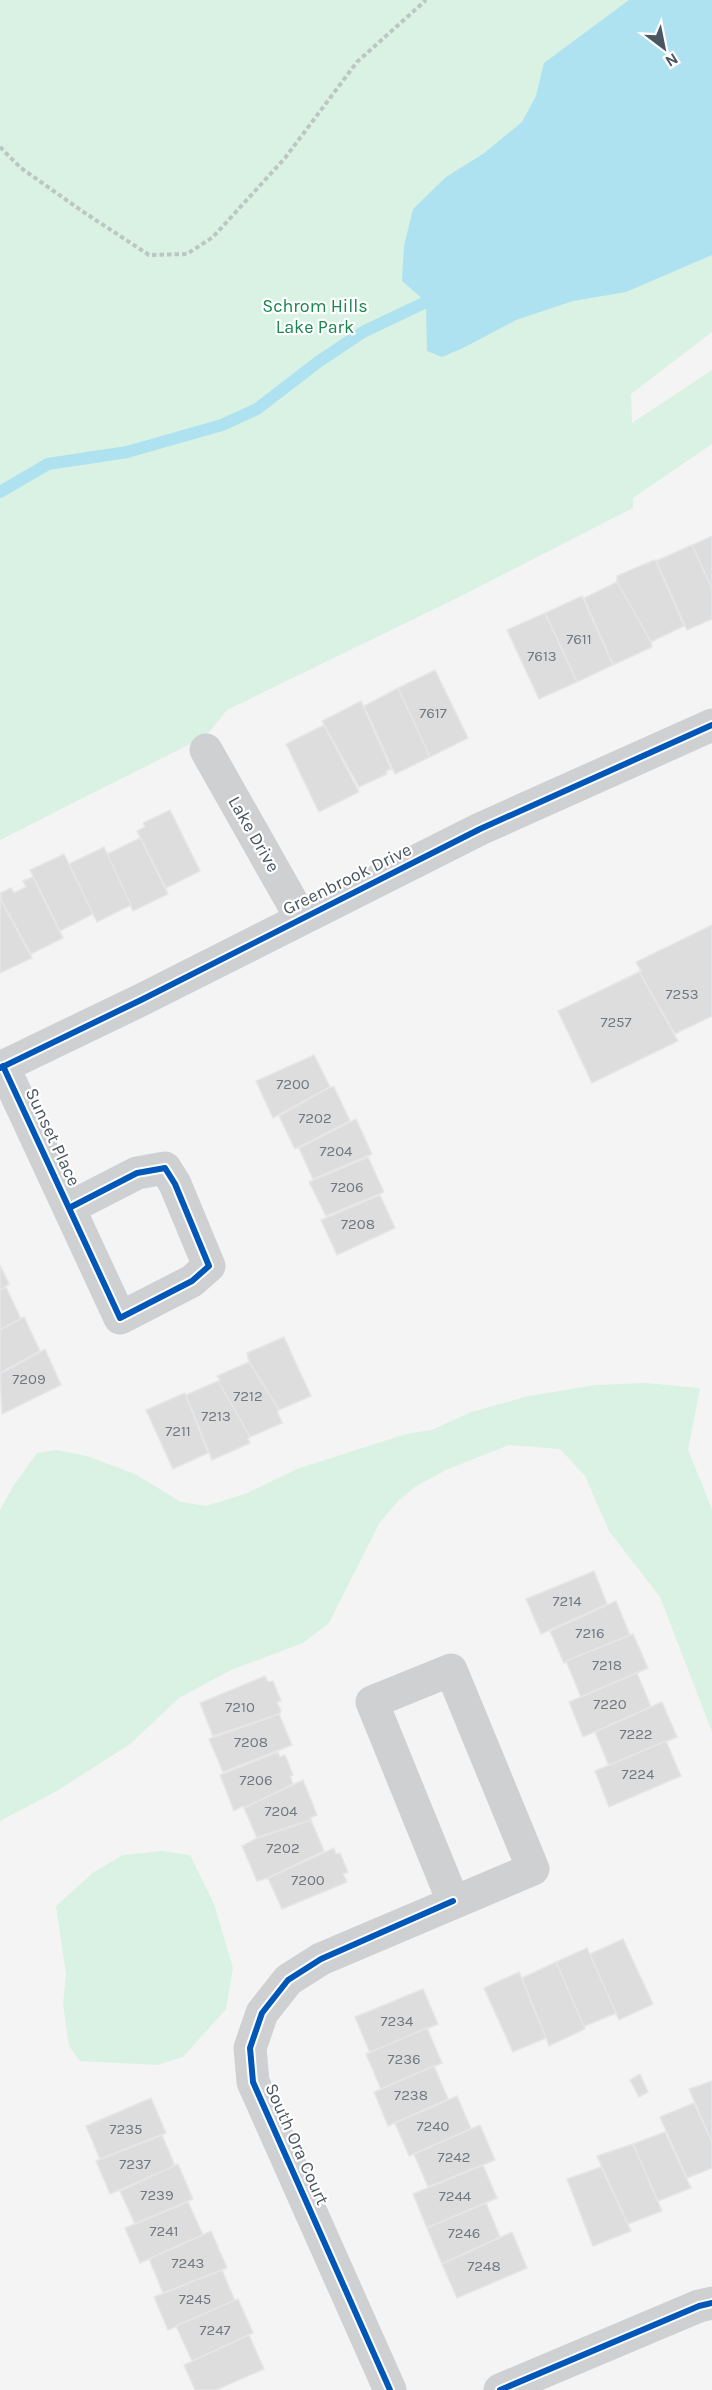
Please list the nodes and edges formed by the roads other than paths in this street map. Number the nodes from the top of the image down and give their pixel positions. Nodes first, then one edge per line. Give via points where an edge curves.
1 (712, 725) edge
2 (206, 750) dead end
3 (301, 918) junction
4 (2, 1067) edge
5 (69, 1208) junction
6 (453, 1901) junction
7 (712, 2303) edge
8 (390, 2390) edge
9 (500, 2390) edge

1 - 3 street, Greenbrook Drive via 480,830
2 - 3 street, Lake Drive
3 - 4 street, Greenbrook Drive
4 - 5 street, Sunset Place
5 - 5 street, Sunset Place via 137,1173 165,1168 209,1266 192,1281 120,1318
6 - 6 street, South Ora Court via 532,1869 451,1670 372,1702
6 - 8 street, South Ora Court via 321,1959 288,1980 262,2013 250,2048 253,2082
7 - 9 street

